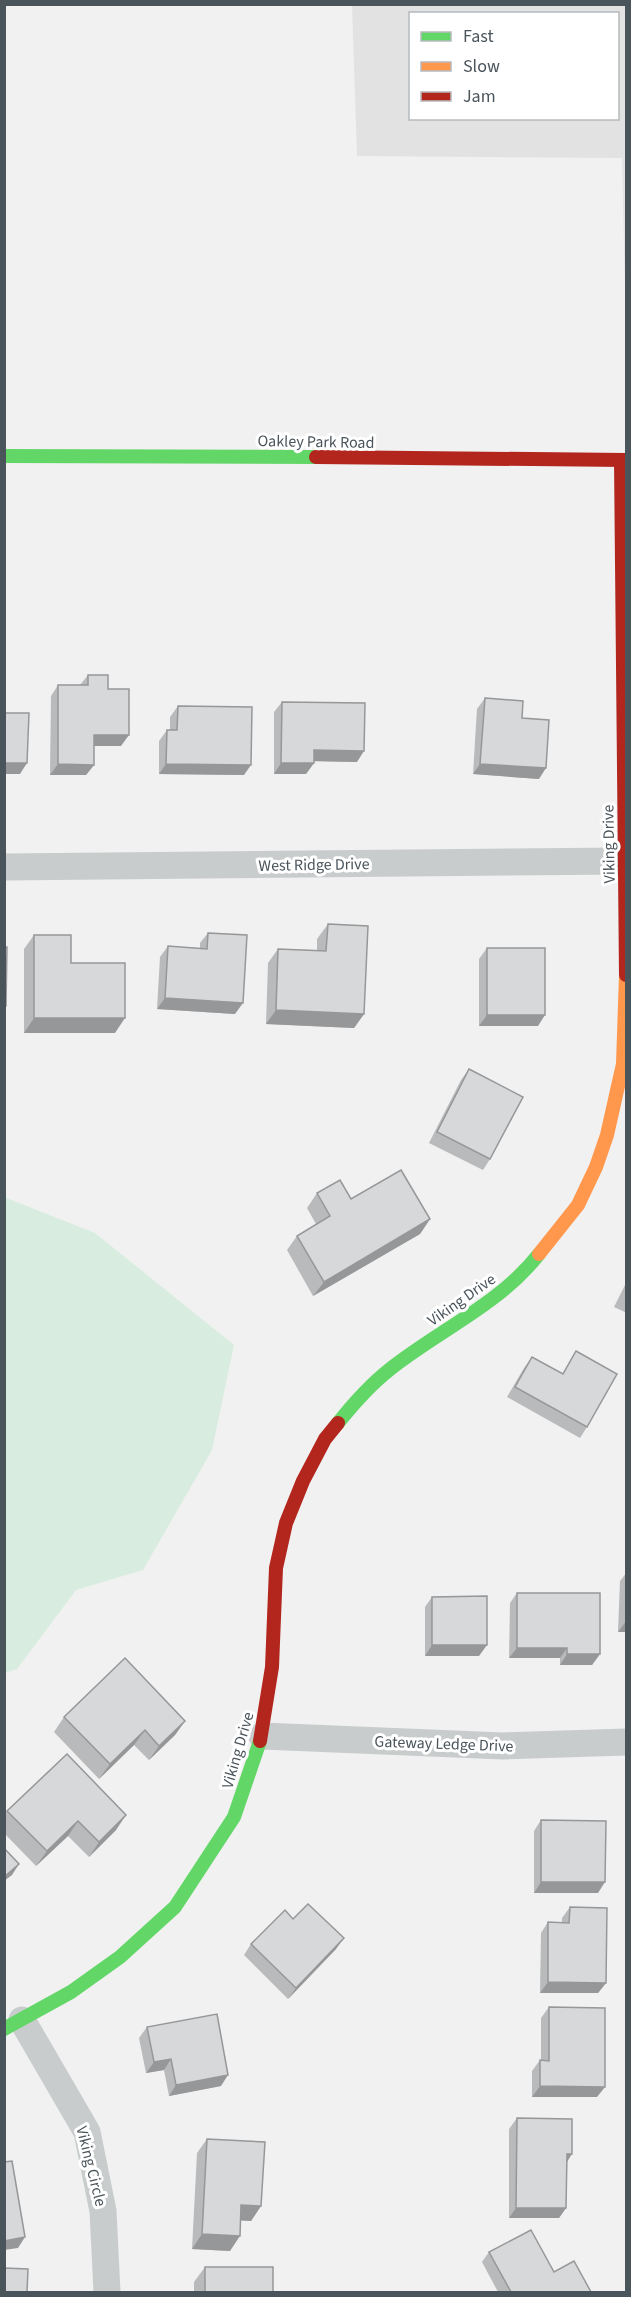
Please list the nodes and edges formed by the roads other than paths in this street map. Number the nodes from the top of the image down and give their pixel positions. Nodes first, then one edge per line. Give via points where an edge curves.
1 (4, 456) edge
2 (624, 460) edge
3 (624, 861) junction
4 (4, 867) edge
5 (261, 1736) junction
6 (627, 1742) edge
7 (13, 2025) edge
8 (107, 2292) edge

1 - 2 street, Oakley Park Road
2 - 3 street, Viking Drive
3 - 4 street, West Ridge Drive
3 - 5 street, Viking Drive via 623,1064 596,1167 578,1205 534,1261 506,1289 359,1396 325,1439 286,1523 276,1568 272,1667
5 - 6 street, Gateway Ledge Drive via 503,1746
5 - 7 street, Viking Drive via 234,1817 175,1906 120,1957 71,1992
7 - 8 street, Viking Circle via 87,2132 103,2211

